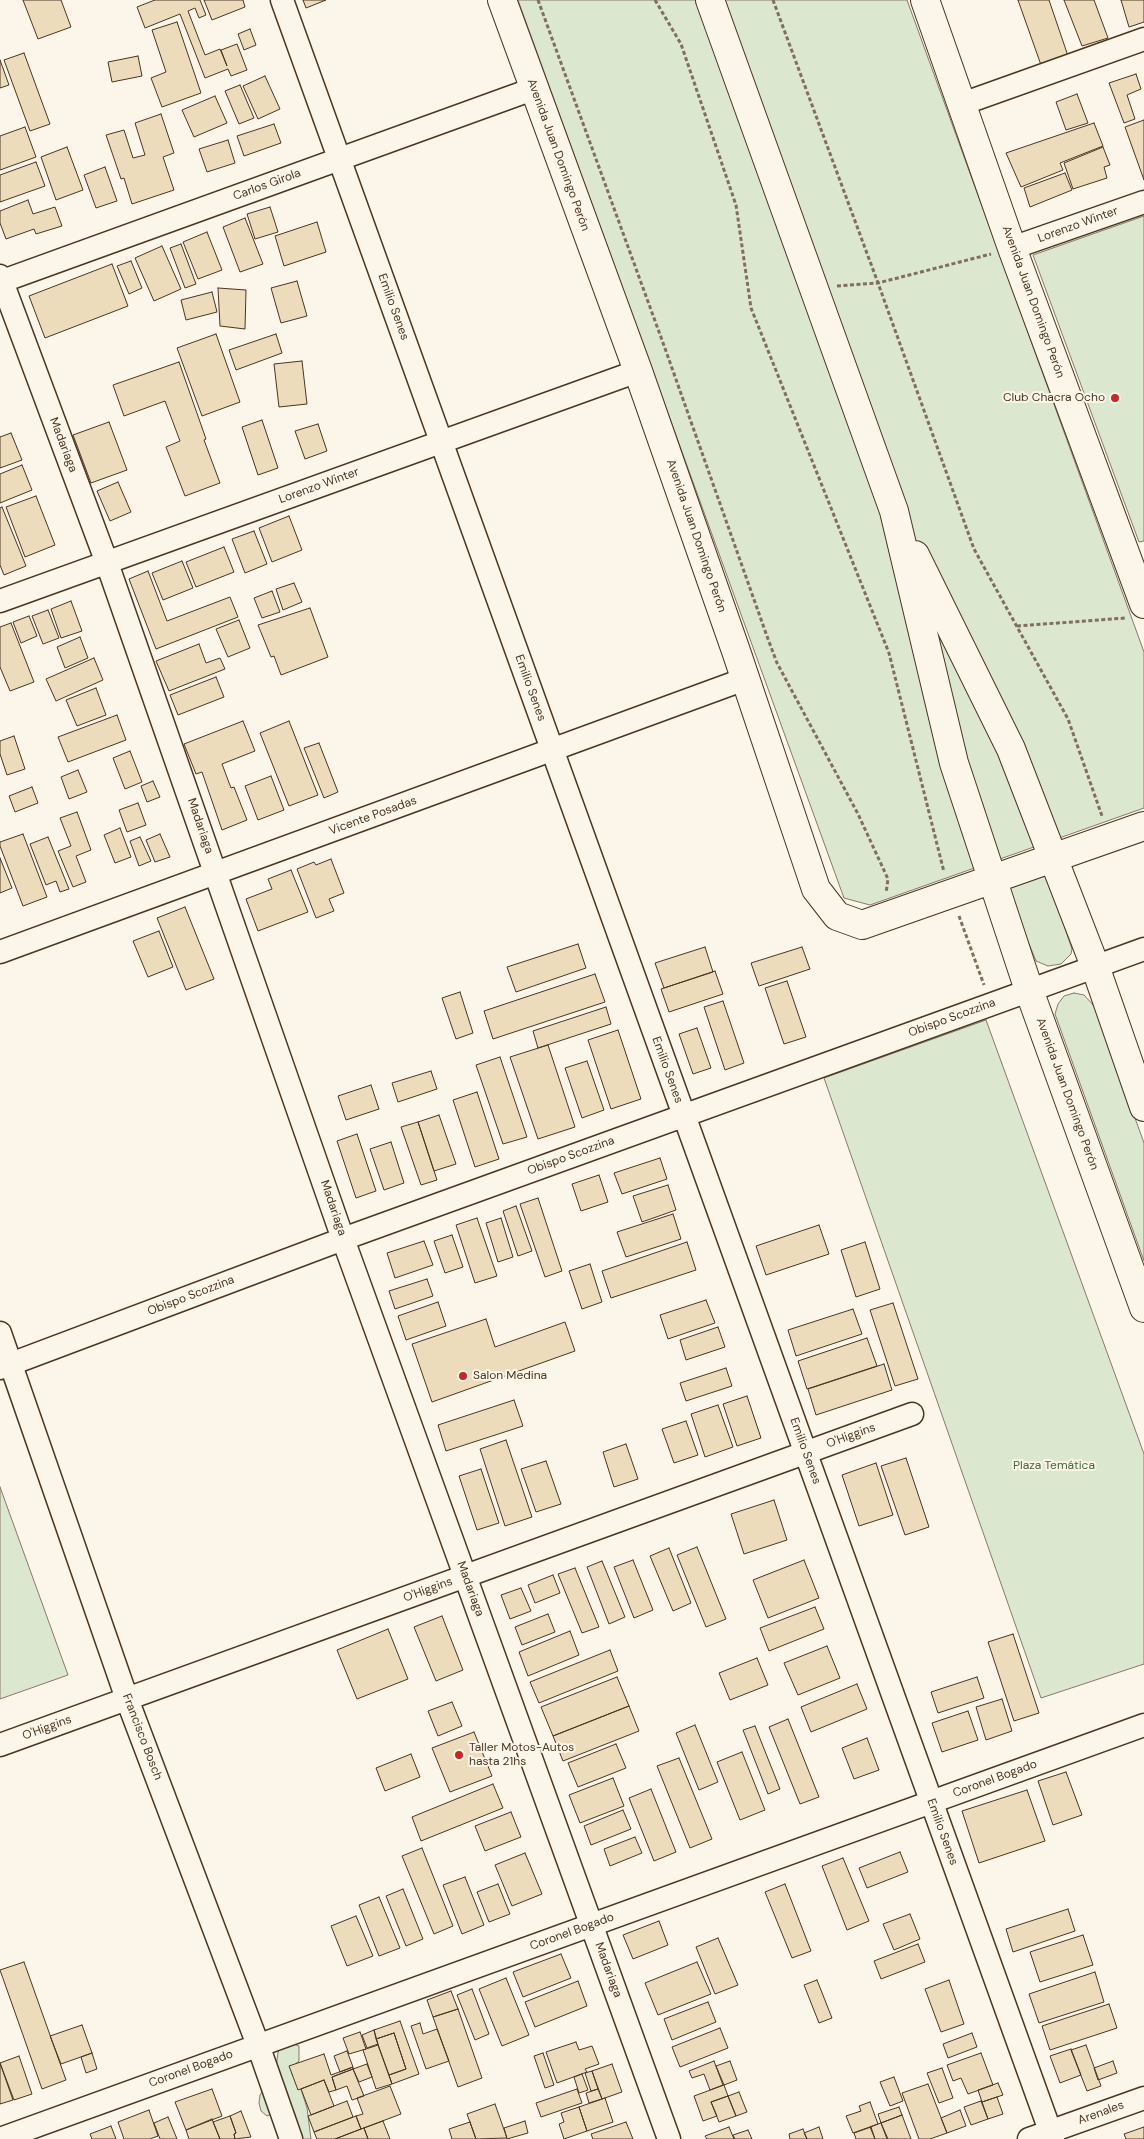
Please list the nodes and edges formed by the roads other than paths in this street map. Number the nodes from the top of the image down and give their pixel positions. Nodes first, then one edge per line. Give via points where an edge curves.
1 (282, 0) edge
2 (502, 0) edge
3 (710, 0) edge
4 (925, 0) edge
5 (1144, 39) edge
6 (533, 89) junction
7 (962, 104) junction
8 (340, 159) junction
9 (1144, 202) edge
10 (1012, 248) junction
11 (1, 280) edge
12 (638, 371) junction
13 (442, 442) junction
14 (894, 511) junction
15 (107, 563) junction
16 (0, 601) edge
17 (1139, 611) edge
18 (745, 680) junction
19 (552, 750) junction
20 (1144, 826) edge
21 (1052, 858) junction
22 (216, 873) junction
23 (991, 881) junction
24 (1144, 949) edge
25 (0, 952) edge
26 (1095, 966) junction
27 (1029, 990) junction
28 (1144, 1106) edge
29 (684, 1116) junction
30 (343, 1239) junction
31 (1144, 1308) edge
32 (0, 1333) edge
33 (6, 1366) edge
34 (912, 1414) dead end
35 (806, 1453) junction
36 (465, 1576) junction
37 (128, 1699) junction
38 (1144, 1725) edge
39 (0, 1745) edge
40 (932, 1802) junction
41 (592, 1925) junction
42 (258, 2045) junction
43 (1144, 2098) edge
44 (1044, 2136) edge
45 (0, 2139) edge
46 (291, 2139) edge
47 (669, 2139) edge

1 - 8 street, Emilio Senes
2 - 6 main road, Avenida Juan Domingo Perón
3 - 14 main road, Avenida Juan Domingo Perón
4 - 7 main road, Avenida Juan Domingo Perón
5 - 7 street
6 - 8 street, Carlos Girola
6 - 12 main road, Avenida Juan Domingo Perón
7 - 10 main road, Avenida Juan Domingo Perón
8 - 11 street, Carlos Girola
8 - 13 street, Emilio Senes
9 - 10 street, Lorenzo Winter
10 - 17 main road, Avenida Juan Domingo Perón
11 - 15 street, Madariaga
12 - 13 street, Lorenzo Winter
12 - 18 main road, Avenida Juan Domingo Perón
13 - 15 street, Lorenzo Winter
13 - 19 street, Emilio Senes
14 - 21 main road, Avenida Juan Domingo Perón via 1011,749
14 - 23 main road, Avenida Juan Domingo Perón via 954,763
15 - 16 street, Lorenzo Winter
15 - 22 street, Madariaga
18 - 19 street, Vicente Posadas
18 - 23 main road, Avenida Juan Domingo Perón via 816,889 837,916 862,925
19 - 22 street, Vicente Posadas
19 - 29 street, Emilio Senes
20 - 21 main road
21 - 23 main road
21 - 26 main road, Avenida Juan Domingo Perón
22 - 25 street, Vicente Posadas
22 - 30 street, Madariaga
23 - 27 main road, Avenida Juan Domingo Perón
24 - 26 street, Obispo Scozzina
26 - 27 street, Obispo Scozzina
26 - 28 main road, Avenida Juan Domingo Perón
27 - 29 street, Obispo Scozzina
27 - 31 main road, Avenida Juan Domingo Perón
29 - 30 street, Obispo Scozzina
29 - 35 street, Emilio Senes
30 - 33 street, Obispo Scozzina
30 - 36 street, Madariaga
32 - 33 street, Francisco Bosch
33 - 37 street, Francisco Bosch
34 - 35 street, O'Higgins
35 - 36 street, O'Higgins
35 - 40 street, Emilio Senes
36 - 37 street, O'Higgins
36 - 41 street, Madariaga
37 - 39 street, O'Higgins
37 - 42 street, Francisco Bosch
38 - 40 street, Coronel Bogado
40 - 41 street, Coronel Bogado
40 - 44 street, Emilio Senes
41 - 42 street, Coronel Bogado
41 - 47 street, Madariaga
42 - 45 street, Coronel Bogado
42 - 46 street, Francisco Bosch
43 - 44 street, Arenales

